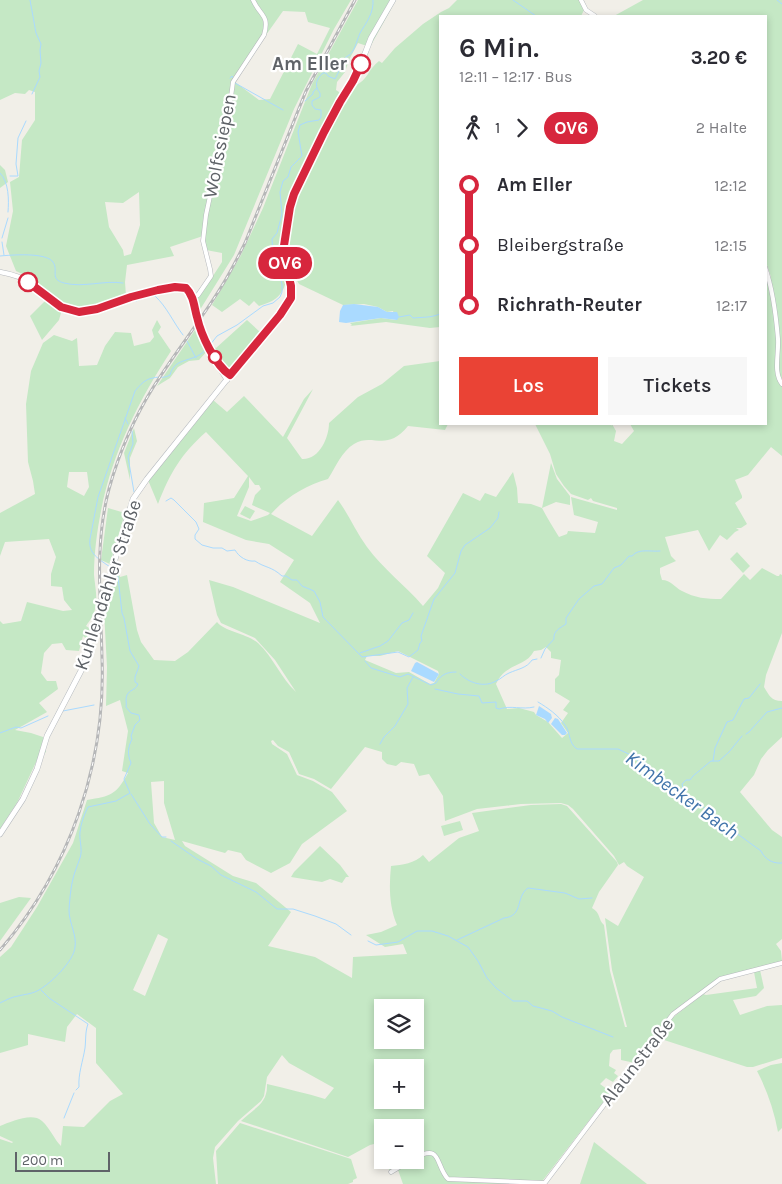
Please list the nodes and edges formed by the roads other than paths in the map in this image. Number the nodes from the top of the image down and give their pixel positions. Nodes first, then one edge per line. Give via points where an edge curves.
1 (254, 0) edge
2 (394, 0) edge
3 (581, 0) edge
4 (594, 15) edge
5 (0, 272) edge
6 (767, 273) edge
7 (192, 297) junction
8 (229, 377) junction
9 (782, 384) edge
10 (0, 834) edge
11 (782, 963) edge
12 (424, 1153) edge
13 (396, 1169) edge
14 (391, 1172) dead end
15 (544, 1183) edge

1 - 7 street, Wolfssiepen via 267,26 232,84 203,241 211,276 198,295
2 - 8 main road, Kuhlendahler Straße via 371,38 357,74 294,194 283,246 292,291 288,304
3 - 4 street via 586,10
5 - 7 street via 26,281 61,307 74,312 97,309 137,295 175,287 186,288
6 - 9 street via 778,342 777,375
7 - 8 street via 205,339
8 - 10 main road, Kuhlendahler Straße via 136,494 82,671 45,739 39,764 23,799
11 - 15 street, Alaunstraße via 720,979 674,1014
12 - 15 street, Alaunstraße via 437,1156 448,1179
13 - 14 street

